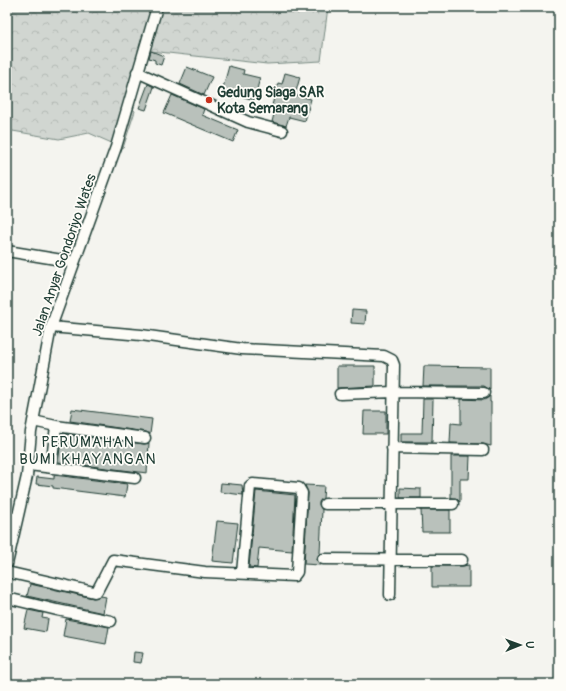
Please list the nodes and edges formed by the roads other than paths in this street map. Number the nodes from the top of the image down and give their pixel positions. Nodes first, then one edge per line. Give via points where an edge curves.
1 (157, 7) edge
2 (138, 72) junction
3 (282, 131) dead end
4 (7, 251) edge
5 (74, 262) junction
6 (51, 327) junction
7 (394, 392) junction
8 (484, 393) dead end
9 (340, 394) dead end
10 (33, 421) junction
11 (56, 426) junction
12 (145, 438) dead end
13 (392, 448) junction
14 (483, 450) dead end
15 (29, 465) junction
16 (51, 468) junction
17 (135, 478) dead end
18 (325, 504) dead end
19 (392, 504) junction
20 (453, 504) dead end
21 (12, 520) edge
22 (391, 558) junction
23 (323, 559) dead end
24 (462, 560) dead end
25 (7, 564) edge
26 (7, 572) edge
27 (242, 573) junction
28 (390, 594) dead end
29 (7, 598) edge
30 (111, 621) dead end

1 - 2 street, Jalan Anyar Gondoriyo Wates
2 - 3 street via 248,122
2 - 5 street, Jalan Anyar Gondoriyo Wates via 116,147
4 - 5 street
5 - 6 street, Jalan Anyar Gondoriyo Wates
6 - 7 street via 141,335 242,349 384,356 394,364
6 - 10 street, Jalan Anyar Gondoriyo Wates
7 - 8 street
7 - 9 street
7 - 13 street
10 - 11 street
10 - 15 street, Jalan Anyar Gondoriyo Wates
11 - 12 street
11 - 16 street
13 - 14 street
13 - 19 street
15 - 16 street
15 - 21 street, Jalan Anyar Gondoriyo Wates
16 - 17 street
18 - 19 street
19 - 20 street
19 - 22 street
21 - 25 street, Jalan Anyar Gondoriyo Wates
22 - 23 street
22 - 24 street
22 - 28 street
26 - 27 street via 94,592 97,591 113,560 205,572
27 - 27 street via 294,576 296,574 302,493 299,488 253,484 250,486
29 - 30 street

